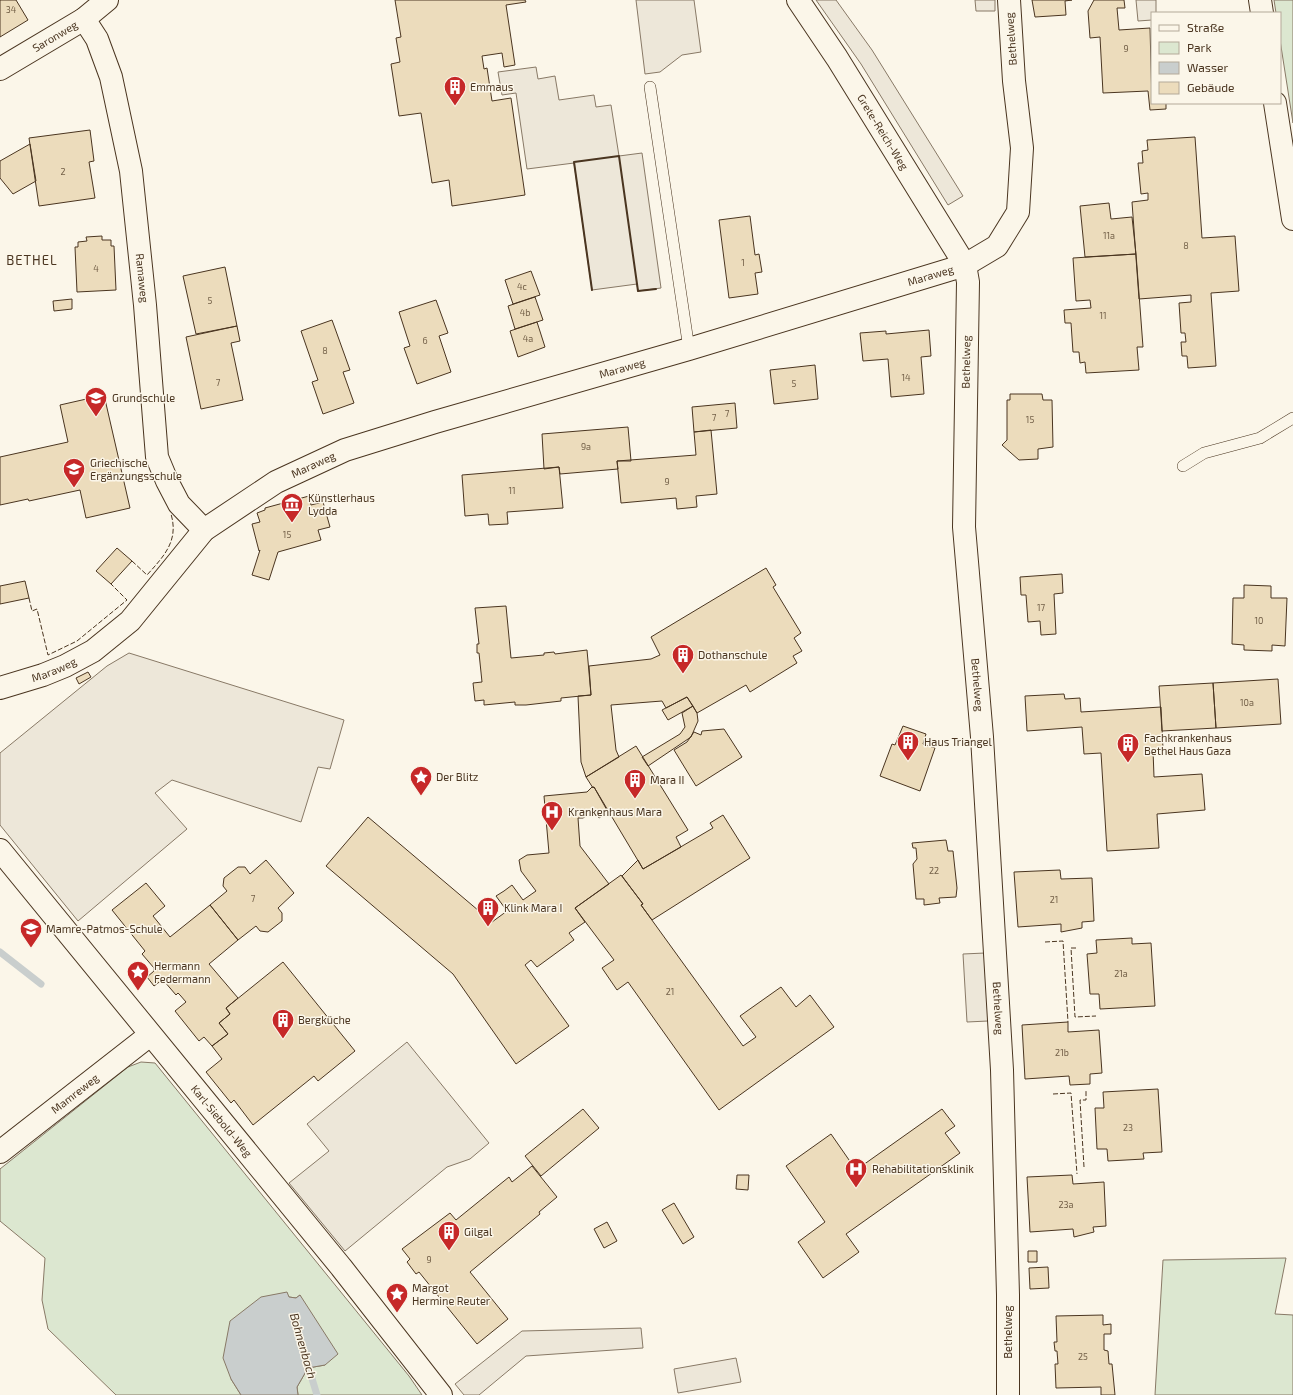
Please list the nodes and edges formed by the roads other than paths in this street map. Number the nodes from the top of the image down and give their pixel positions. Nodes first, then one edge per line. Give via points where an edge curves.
1 (107, 0) edge
2 (798, 0) edge
3 (1009, 0) edge
4 (1260, 0) edge
5 (1262, 12) edge
6 (84, 19) junction
7 (0, 69) edge
8 (650, 87) dead end
9 (1275, 104) edge
10 (1293, 219) edge
11 (965, 265) junction
12 (689, 349) junction
13 (1293, 418) edge
14 (1184, 466) dead end
15 (204, 530) junction
16 (0, 688) edge
17 (0, 850) edge
18 (150, 1035) junction
19 (0, 1152) edge
20 (441, 1395) edge
21 (1008, 1395) edge

1 - 6 street, Saronweg
2 - 11 street, Grete-Reich-Weg via 838,58
3 - 11 street, Bethelweg via 1014,81 1022,148 1018,212 997,246
4 - 5 street
6 - 7 street, Saronweg
6 - 15 street, Ramaweg via 97,40 111,77 131,171 158,457 179,504
8 - 12 lane
9 - 10 street
11 - 12 street, Maraweg
11 - 21 street, Bethelweg via 968,282 964,528 982,736 1002,1070
12 - 15 street, Maraweg via 345,450 276,482
13 - 14 lane via 1260,438 1204,453
15 - 16 street, Maraweg via 130,621 108,639 65,666
17 - 18 street, Karl-Siebold-Weg
18 - 19 street, Mamreweg
18 - 20 street, Karl-Siebold-Weg via 341,1268

